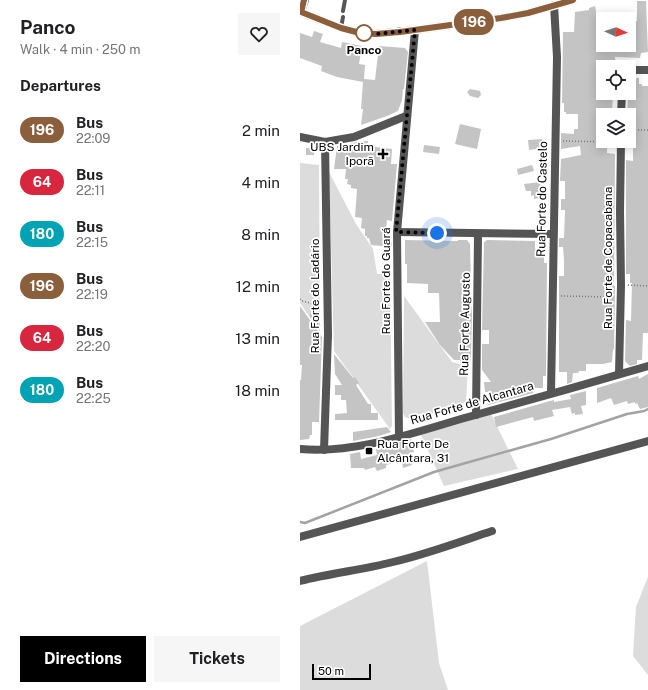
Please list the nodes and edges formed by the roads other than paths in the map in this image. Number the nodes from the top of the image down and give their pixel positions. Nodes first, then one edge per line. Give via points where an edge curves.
1 (304, 0) edge
2 (345, 0) edge
3 (573, 0) edge
4 (554, 5) junction
5 (343, 11) dead end
6 (301, 12) edge
7 (343, 17) dead end
8 (341, 28) junction
9 (415, 30) junction
10 (636, 70) edge
11 (648, 70) edge
12 (406, 116) junction
13 (300, 137) edge
14 (325, 142) junction
15 (621, 148) edge
16 (396, 232) junction
17 (478, 234) junction
18 (553, 234) junction
19 (648, 366) edge
20 (619, 374) junction
21 (551, 393) junction
22 (476, 415) junction
23 (399, 437) junction
24 (648, 441) edge
25 (300, 449) edge
26 (324, 450) junction
27 (492, 531) dead end
28 (300, 537) edge
29 (300, 581) edge

1 - 6 street
2 - 5 lane
3 - 4 main road
4 - 9 main road via 501,18
4 - 18 street, Rua Forte do Castelo via 557,57
6 - 8 main road
7 - 8 lane
8 - 9 main road via 376,34
9 - 12 street, Rua Forte do Guará
10 - 11 street
12 - 14 street via 354,137
12 - 16 street, Rua Forte do Guará
13 - 14 street
14 - 26 street, Rua Forte do Ladário via 328,334
15 - 20 street, Rua Forte de Copacabana
16 - 17 street
16 - 23 street, Rua Forte do Guará
17 - 18 street
17 - 22 street, Rua Forte Augusto
18 - 21 street, Rua Forte do Castelo
19 - 20 street, Rua Forte de Alcantara
20 - 21 street, Rua Forte de Alcantara
21 - 22 street, Rua Forte de Alcantara
22 - 23 street, Rua Forte de Alcantara
23 - 26 street, Rua Forte de Alcantara
24 - 28 street
25 - 26 street, Rua Forte de Alcantara
27 - 29 street via 433,552

